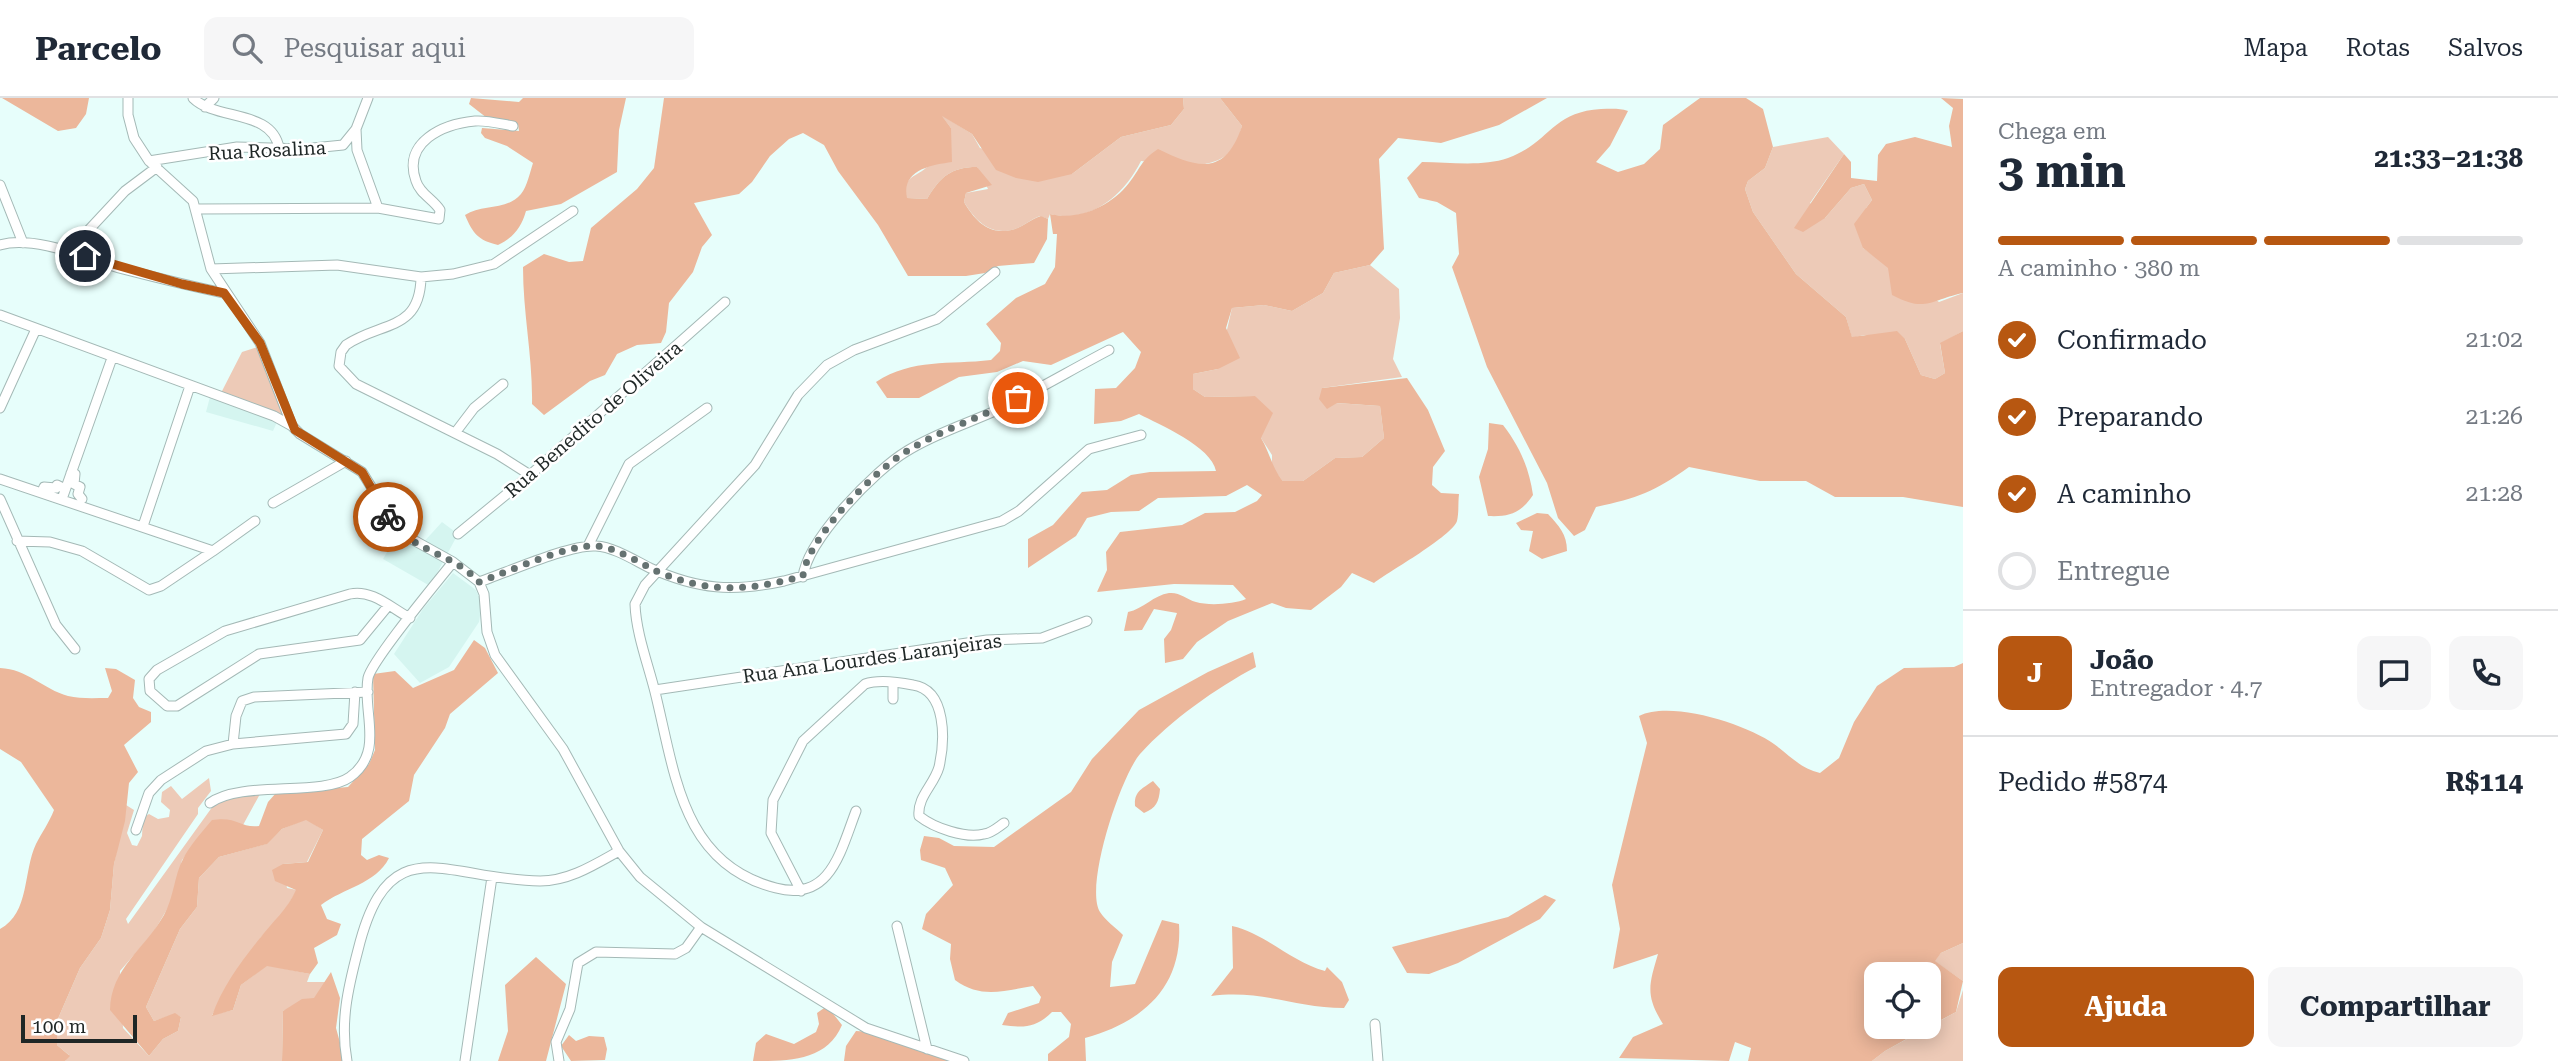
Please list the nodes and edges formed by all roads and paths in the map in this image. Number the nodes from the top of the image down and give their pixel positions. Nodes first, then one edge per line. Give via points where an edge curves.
1 (128, 98) edge
2 (193, 98) edge
3 (214, 98) edge
4 (369, 98) edge
5 (205, 107) junction
6 (513, 126) dead end
7 (356, 129) junction
8 (343, 145) junction
9 (279, 148) junction
10 (357, 150) junction
11 (153, 164) junction
12 (0, 185) edge
13 (378, 208) junction
14 (196, 209) junction
15 (573, 211) dead end
16 (23, 243) junction
17 (0, 246) edge
18 (71, 249) junction
19 (211, 269) junction
20 (995, 272) dead end
21 (421, 277) junction
22 (224, 293) junction
23 (725, 302) dead end
24 (0, 315) edge
25 (36, 329) junction
26 (1109, 350) dead end
27 (112, 358) junction
28 (503, 384) dead end
29 (190, 386) junction
30 (0, 408) edge
31 (707, 408) dead end
32 (290, 421) junction
33 (455, 433) junction
34 (1141, 435) dead end
35 (346, 461) junction
36 (71, 472) junction
37 (530, 475) junction
38 (0, 479) edge
39 (64, 494) junction
40 (0, 499) edge
41 (82, 499) dead end
42 (273, 503) dead end
43 (256, 521) dead end
44 (143, 526) junction
45 (458, 534) dead end
46 (18, 541) junction
47 (588, 546) junction
48 (213, 551) junction
49 (453, 562) junction
50 (659, 572) junction
51 (803, 576) junction
52 (479, 582) junction
53 (388, 606) junction
54 (410, 618) junction
55 (1087, 621) dead end
56 (75, 649) dead end
57 (893, 683) junction
58 (655, 690) junction
59 (369, 691) junction
60 (355, 692) junction
61 (893, 699) dead end
62 (233, 744) junction
63 (210, 803) dead end
64 (856, 811) dead end
65 (1004, 822) dead end
66 (136, 830) dead end
67 (619, 851) junction
68 (492, 877) junction
69 (801, 891) junction
70 (897, 926) dead end
71 (701, 927) junction
72 (1375, 1024) dead end
73 (927, 1049) junction
74 (347, 1061) edge
75 (465, 1061) edge
76 (559, 1061) edge
77 (964, 1061) edge
78 (1378, 1061) edge

1 - 11 street via 134,138
2 - 5 street
3 - 5 street
4 - 7 street
5 - 9 street via 266,127 277,137
6 - 13 street via 478,120 446,125 419,146 412,162 415,180 440,210 439,219
7 - 8 street, Rua Rosalina
7 - 10 street
8 - 9 street, Rua Rosalina
8 - 10 street, Rua Rosalina
9 - 11 street, Rua Rosalina via 237,147
10 - 13 street
11 - 14 street via 188,195
11 - 18 street
12 - 16 street
13 - 14 street
14 - 19 street
15 - 21 street via 494,264
16 - 17 street
16 - 18 street
18 - 22 street via 120,268
19 - 21 street via 349,265
19 - 22 street
20 - 50 street via 937,319 827,365 797,395 755,466
21 - 33 street via 415,310 346,345 339,366 356,384
22 - 32 street via 260,343
23 - 37 street, Rua Benedito de Oliveira
24 - 25 street
25 - 27 street
25 - 30 street
26 - 51 street via 905,452 829,525 806,558
27 - 29 street
27 - 36 street
28 - 33 street via 474,408
29 - 32 street
29 - 44 street
31 - 47 street via 629,464
32 - 35 street via 300,434
33 - 37 street
34 - 51 street via 1089,449 1002,521
35 - 42 street
35 - 49 street via 366,477 399,532
36 - 39 street
36 - 41 street
37 - 45 street, Rua Benedito de Oliveira
38 - 39 street
39 - 44 street
40 - 46 street
43 - 48 street
44 - 48 street
46 - 48 street via 50,542 82,551 149,590
46 - 56 street via 55,625
47 - 50 street via 602,547
47 - 52 street
49 - 52 street
49 - 54 street
50 - 51 street via 729,590
50 - 58 street via 635,604
52 - 67 street via 495,655 563,749
53 - 53 street via 358,592 225,631 157,670 149,679 150,691 167,706 177,706 260,654 359,640
53 - 54 street
54 - 59 street via 372,668
55 - 58 street, Rua Ana Lourdes Laranjeiras via 1042,638 987,640
57 - 61 street
57 - 65 street via 931,692 941,715 939,766 920,800 919,816 939,827 975,835 991,832
57 - 69 street via 865,684 816,728 803,741 778,789 769,817 771,833
58 - 69 street via 678,786 699,836 733,870 761,883
59 - 60 street
59 - 63 street via 369,748 351,777 335,783 227,796
60 - 62 street via 353,724 346,734
60 - 62 street via 242,701
62 - 66 street via 206,751 161,780 144,802
64 - 69 street via 822,883
67 - 68 street via 561,878
67 - 71 street via 660,896
68 - 74 street via 422,868 392,878 380,890 363,930 351,980 343,1025
68 - 75 street
70 - 73 street
71 - 73 street via 866,1028
71 - 76 street via 686,948 674,954 596,952 578,963 570,1009 556,1042
72 - 78 street
73 - 77 street

